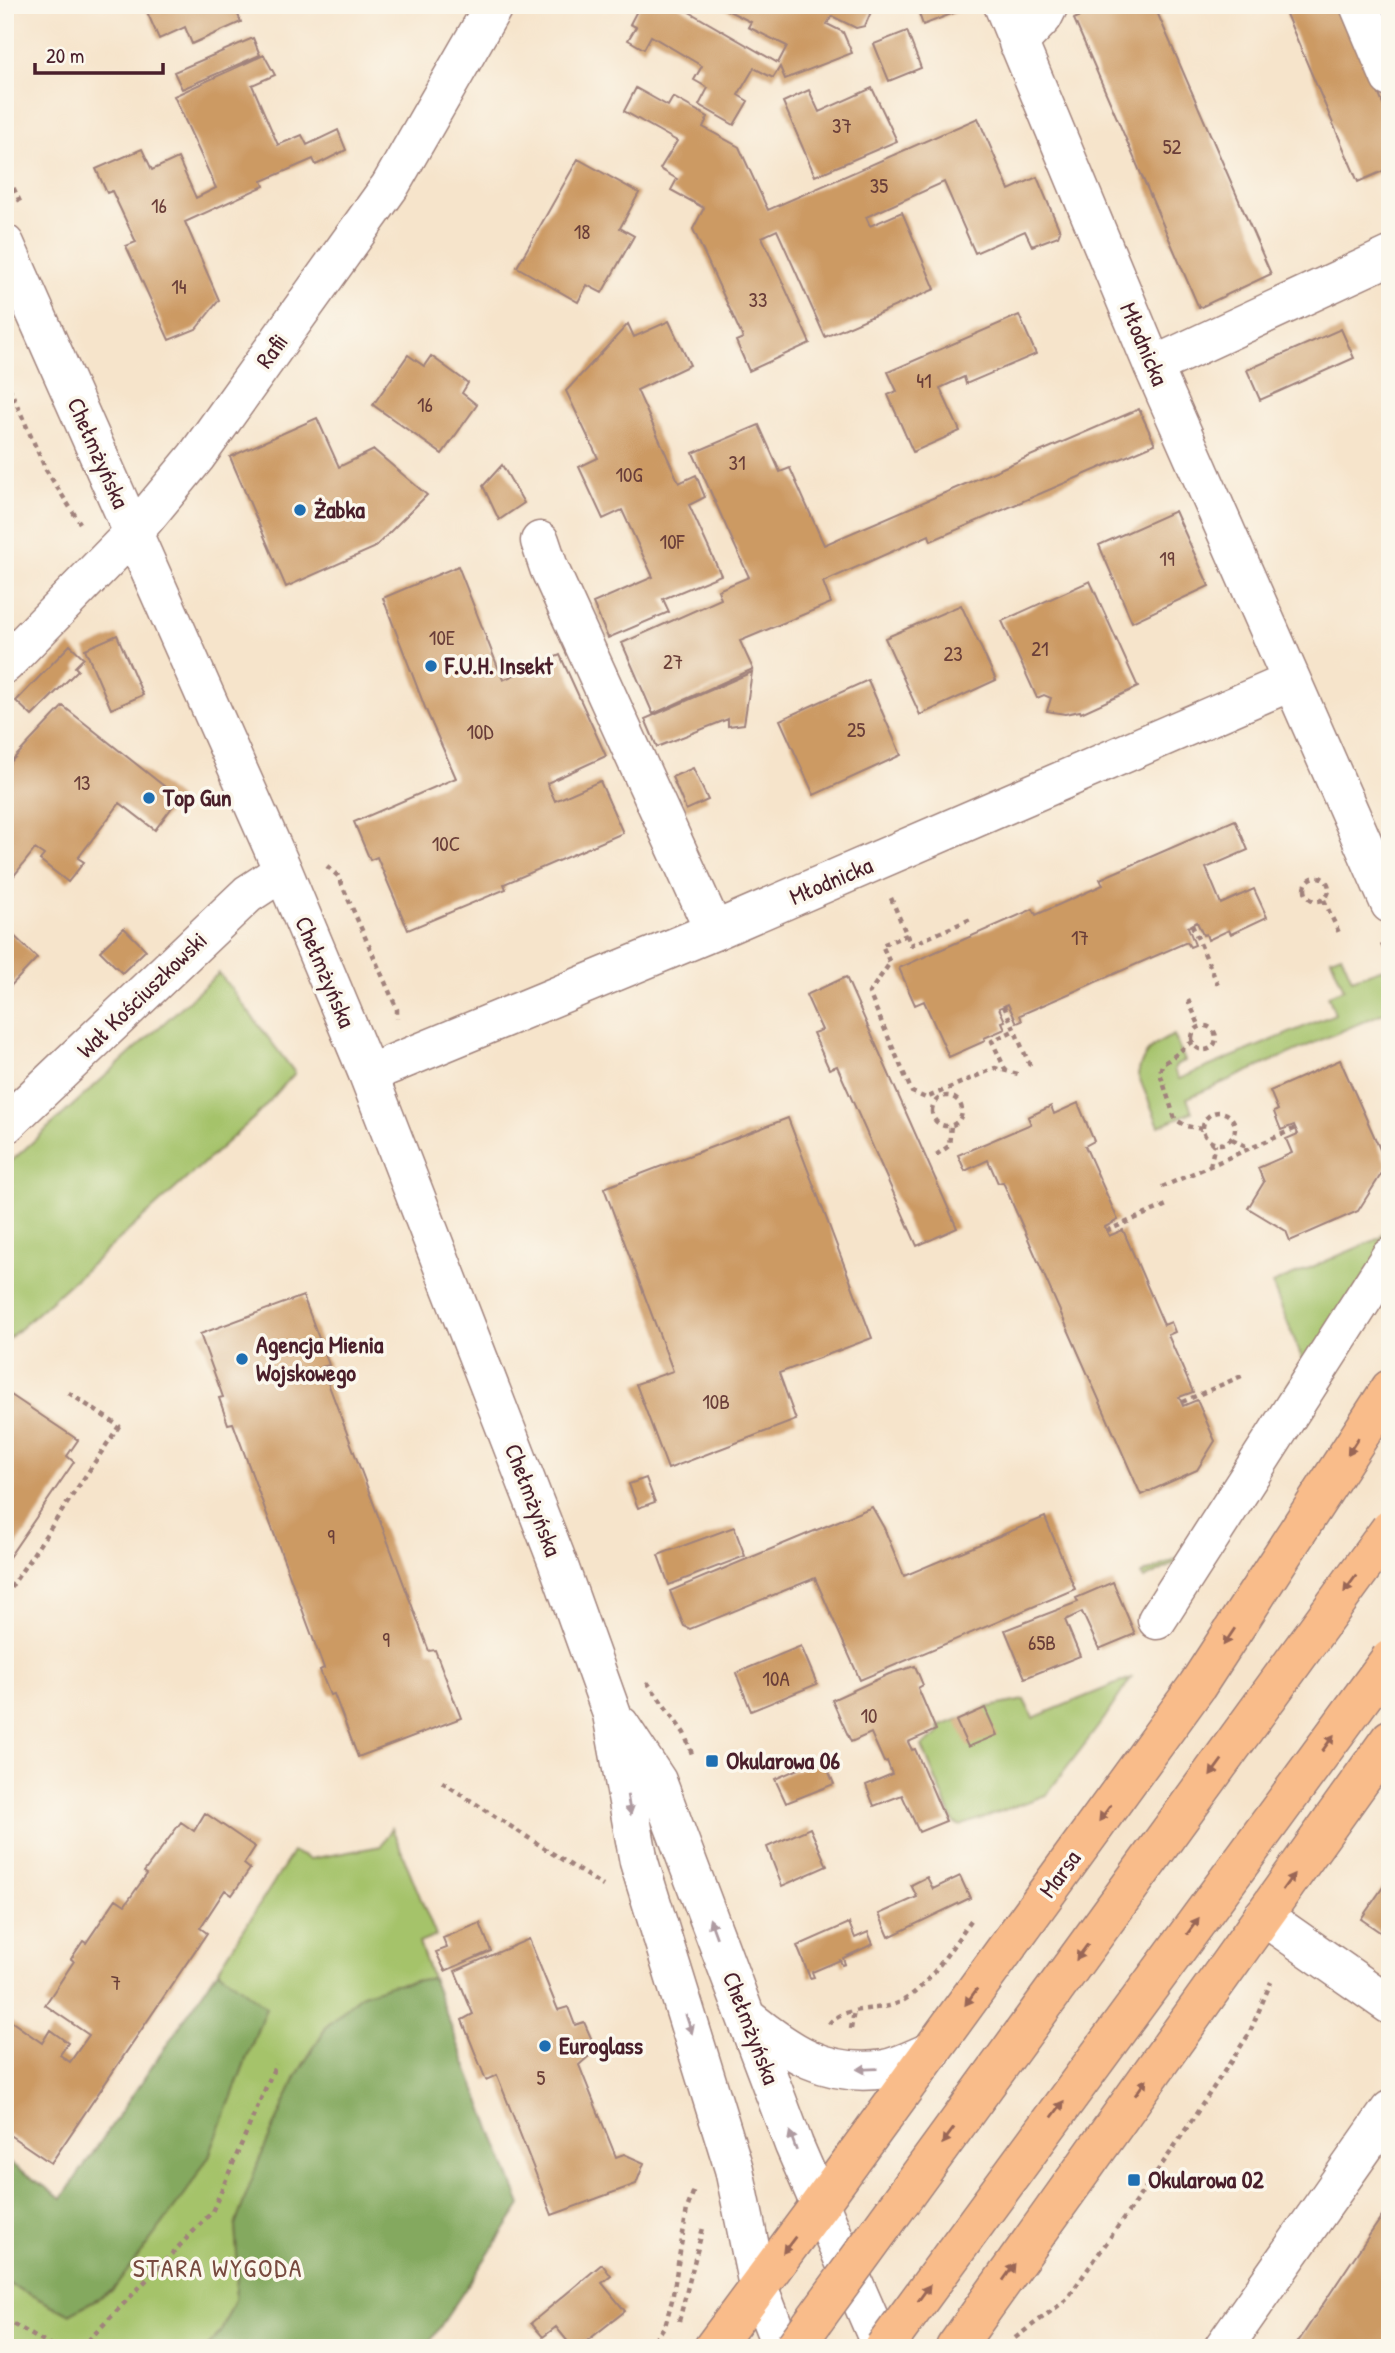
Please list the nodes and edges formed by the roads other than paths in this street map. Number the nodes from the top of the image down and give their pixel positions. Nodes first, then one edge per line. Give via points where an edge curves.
1 (494, 5) edge
2 (1003, 5) edge
3 (1049, 5) edge
4 (1359, 5) edge
5 (1018, 43) junction
6 (1390, 78) edge
7 (5, 244) edge
8 (1390, 256) edge
9 (1153, 366) junction
10 (134, 532) junction
11 (540, 541) dead end
12 (5, 664) edge
13 (1290, 682) junction
14 (283, 871) junction
15 (1390, 904) edge
16 (714, 931) junction
17 (368, 1074) junction
18 (5, 1125) edge
19 (1390, 1257) edge
20 (1390, 1389) edge
21 (1390, 1529) edge
22 (1157, 1620) dead end
23 (1390, 1659) edge
24 (612, 1714) junction
25 (1390, 1739) edge
26 (1263, 1916) junction
27 (1390, 2005) edge
28 (744, 2016) junction
29 (932, 2051) junction
30 (1390, 2110) edge
31 (820, 2204) junction
32 (758, 2286) junction
33 (713, 2348) edge
34 (782, 2348) edge
35 (794, 2348) edge
36 (883, 2348) edge
37 (955, 2348) edge
38 (1223, 2348) edge

1 - 10 street, Rafii via 390,186 196,457
2 - 5 street, Młodnicka
3 - 5 street
4 - 6 street
5 - 9 street, Młodnicka
7 - 10 street, Chełmżyńska
8 - 9 street
9 - 13 street, Młodnicka
10 - 12 street, Rafii
10 - 14 street, Chełmżyńska
11 - 16 street
13 - 15 street, Młodnicka
13 - 16 street, Młodnicka
14 - 17 street, Chełmżyńska
14 - 18 street, Wał Kościuszkowski via 248,894
16 - 17 street, Młodnicka
17 - 24 street, Chełmżyńska
19 - 22 street
20 -> 29 main road, Marsa via 1196,1686
21 -> 35 main road, bridge
36 -> 23 main road, bridge
28 -> 24 street, Chełmżyńska via 657,1781
24 -> 32 street, Chełmżyńska via 639,1862 734,2169
26 -> 25 main road
26 - 27 street
37 -> 26 main road
29 -> 28 street via 886,2068 844,2070 781,2045
31 -> 28 street, Chełmżyńska
29 - 31 main road, Marsa
30 - 38 street
31 -> 32 main road, Marsa
31 - 36 street, Chełmżyńska
32 - 33 main road, Marsa
32 - 34 street, Chełmżyńska

